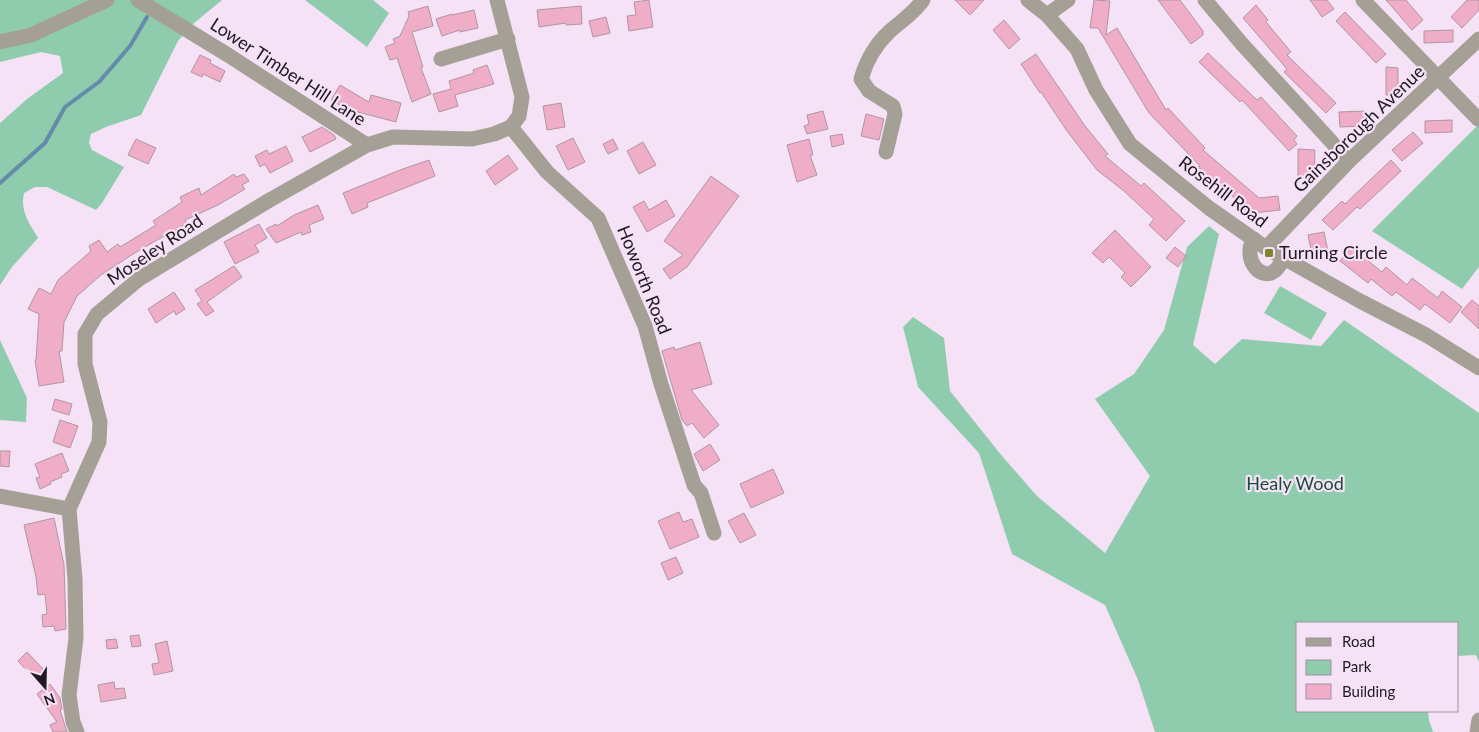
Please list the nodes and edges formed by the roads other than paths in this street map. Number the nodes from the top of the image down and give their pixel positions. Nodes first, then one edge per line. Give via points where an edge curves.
1 (107, 0) edge
2 (138, 0) edge
3 (497, 0) edge
4 (923, 0) edge
5 (1028, 0) edge
6 (1068, 0) edge
7 (1205, 0) edge
8 (1363, 0) edge
9 (1048, 15) junction
10 (508, 39) junction
11 (1479, 39) edge
12 (0, 42) edge
13 (441, 60) dead end
14 (1438, 78) junction
15 (1478, 119) edge
16 (511, 127) junction
17 (367, 145) junction
18 (886, 152) dead end
19 (1350, 161) junction
20 (1260, 243) junction
21 (1284, 258) junction
22 (1479, 368) edge
23 (0, 496) edge
24 (69, 509) junction
25 (714, 533) dead end
26 (1479, 720) edge
27 (77, 732) edge
28 (1477, 732) edge

1 - 12 street via 31,35
2 - 17 street, Lower Timber Hill Lane
3 - 10 street
4 - 18 street via 913,13 888,33 866,61 861,79 868,91 893,106 896,114
5 - 9 street, Rosehill Road
6 - 9 street
7 - 19 street
8 - 14 street
9 - 20 street, Rosehill Road via 1077,49 1096,90 1130,144 1209,208
10 - 13 street
10 - 16 street via 522,97 519,116
11 - 14 street, Gainsborough Avenue
14 - 15 street
14 - 19 street, Gainsborough Avenue
16 - 17 street, Moseley Road via 472,139 393,136
16 - 25 street, Howorth Road via 547,172 598,218 645,326 694,486 701,493
17 - 24 street, Moseley Road via 187,249 140,279 97,314 85,334 86,364 100,422 99,442
19 - 20 street, Gainsborough Avenue
20 - 21 street, Rosehill Road
20 - 21 street via 1250,251 1255,268 1262,273 1271,273
21 - 22 street, Rosehill Road via 1426,335
23 - 24 street
24 - 27 street, Moseley Road via 76,638 69,695
26 - 28 street

